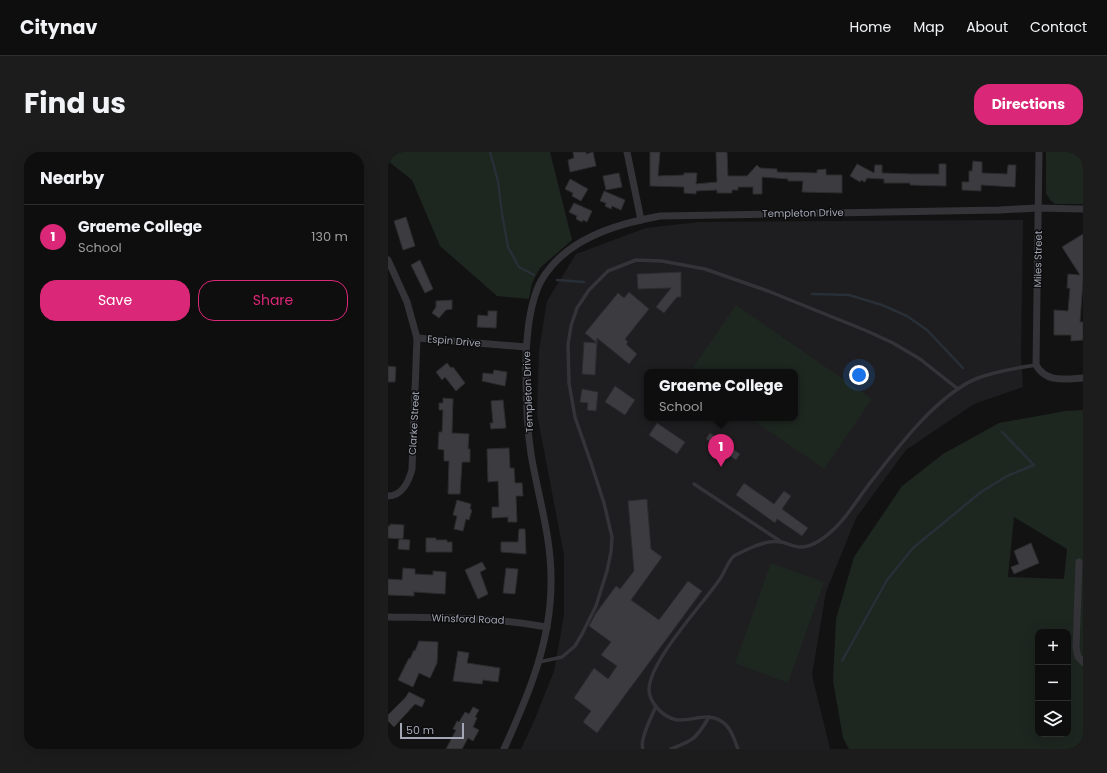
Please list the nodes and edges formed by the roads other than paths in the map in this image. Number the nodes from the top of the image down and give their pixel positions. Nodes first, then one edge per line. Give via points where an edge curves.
1 (627, 152) edge
2 (1039, 152) edge
3 (1038, 208) junction
4 (1083, 209) edge
5 (641, 220) junction
6 (388, 260) edge
7 (418, 338) junction
8 (526, 347) junction
9 (1036, 365) junction
10 (1083, 378) edge
11 (958, 389) junction
12 (694, 484) dead end
13 (388, 496) edge
14 (781, 542) junction
15 (1078, 562) dead end
16 (388, 617) edge
17 (547, 627) junction
18 (540, 662) junction
19 (1083, 662) edge
20 (656, 706) junction
21 (709, 717) junction
22 (504, 749) edge
23 (643, 749) edge
24 (671, 749) edge
25 (738, 749) edge

1 - 5 street
2 - 3 street, Miles Street
3 - 4 street, Templeton Drive
3 - 5 street, Templeton Drive via 660,216
3 - 9 street, Miles Street
5 - 8 street, Templeton Drive via 608,229 590,238 570,249 548,271 536,295
6 - 7 street, Espin Drive via 407,302
7 - 8 street, Espin Drive
7 - 13 street, Clarke Street via 412,469 402,491
8 - 17 street, Templeton Drive via 531,453 550,558 551,601
9 - 10 street via 1040,372 1058,380
9 - 11 lane via 1003,370 977,378
11 - 14 lane via 937,406 901,444 835,528 810,546 792,546
11 - 18 lane via 893,343 768,291 705,269 662,261 636,260 608,271 589,290 577,308 568,345 569,383 575,417 604,503 612,537 611,552 596,606 575,646 562,657
12 - 14 lane
14 - 20 lane via 760,544 733,557 721,578 661,656 648,691
15 - 19 street via 1076,648 1078,657
16 - 17 street, Winsford Road via 506,621
17 - 18 street, Templeton Drive
18 - 22 street, Templeton Drive
20 - 21 lane via 665,716 674,720
20 - 23 lane via 646,728
21 - 24 lane via 698,736
21 - 25 lane via 726,724

